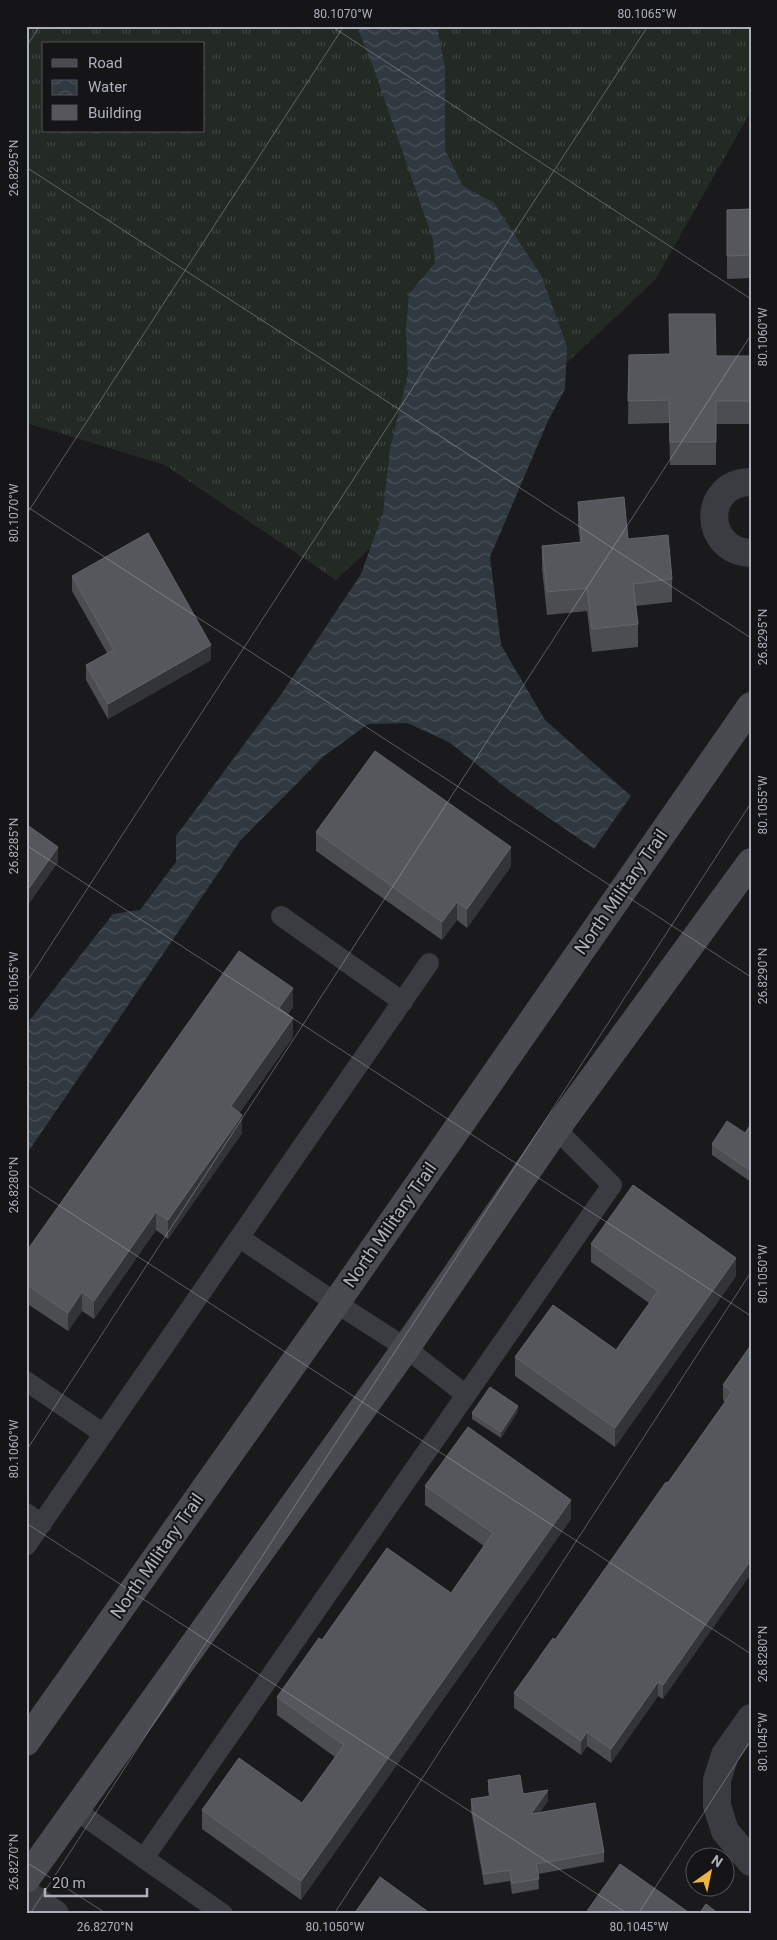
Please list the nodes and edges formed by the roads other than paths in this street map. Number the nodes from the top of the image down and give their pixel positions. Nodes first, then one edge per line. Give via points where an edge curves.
1 (751, 482) edge
2 (751, 553) edge
3 (751, 706) edge
4 (751, 862) edge
5 (281, 916) dead end
6 (429, 963) dead end
7 (403, 1002) junction
8 (556, 1129) junction
9 (240, 1238) junction
10 (336, 1303) junction
11 (406, 1348) junction
12 (26, 1381) edge
13 (466, 1395) junction
14 (104, 1434) junction
15 (34, 1518) edge
16 (26, 1546) edge
17 (751, 1718) edge
18 (26, 1742) edge
19 (74, 1810) junction
20 (144, 1858) junction
21 (751, 1862) edge
22 (26, 1879) edge
23 (26, 1894) edge
24 (55, 1914) edge
25 (224, 1914) edge

1 - 2 street via 743,482 725,491 718,500 714,519 716,531 726,544
3 - 10 main road, North Military Trail
4 - 8 main road
5 - 7 lane
6 - 7 lane
7 - 9 lane
8 - 11 main road
8 - 13 lane via 612,1185
9 - 10 lane
9 - 14 lane
10 - 11 lane
10 - 18 main road, North Military Trail
11 - 13 lane
11 - 19 main road
12 - 14 lane
13 - 20 lane
14 - 15 lane
15 - 16 lane
17 - 21 street via 725,1755 717,1780 717,1806 725,1831
19 - 20 lane
19 - 22 main road
20 - 25 lane
23 - 24 street

